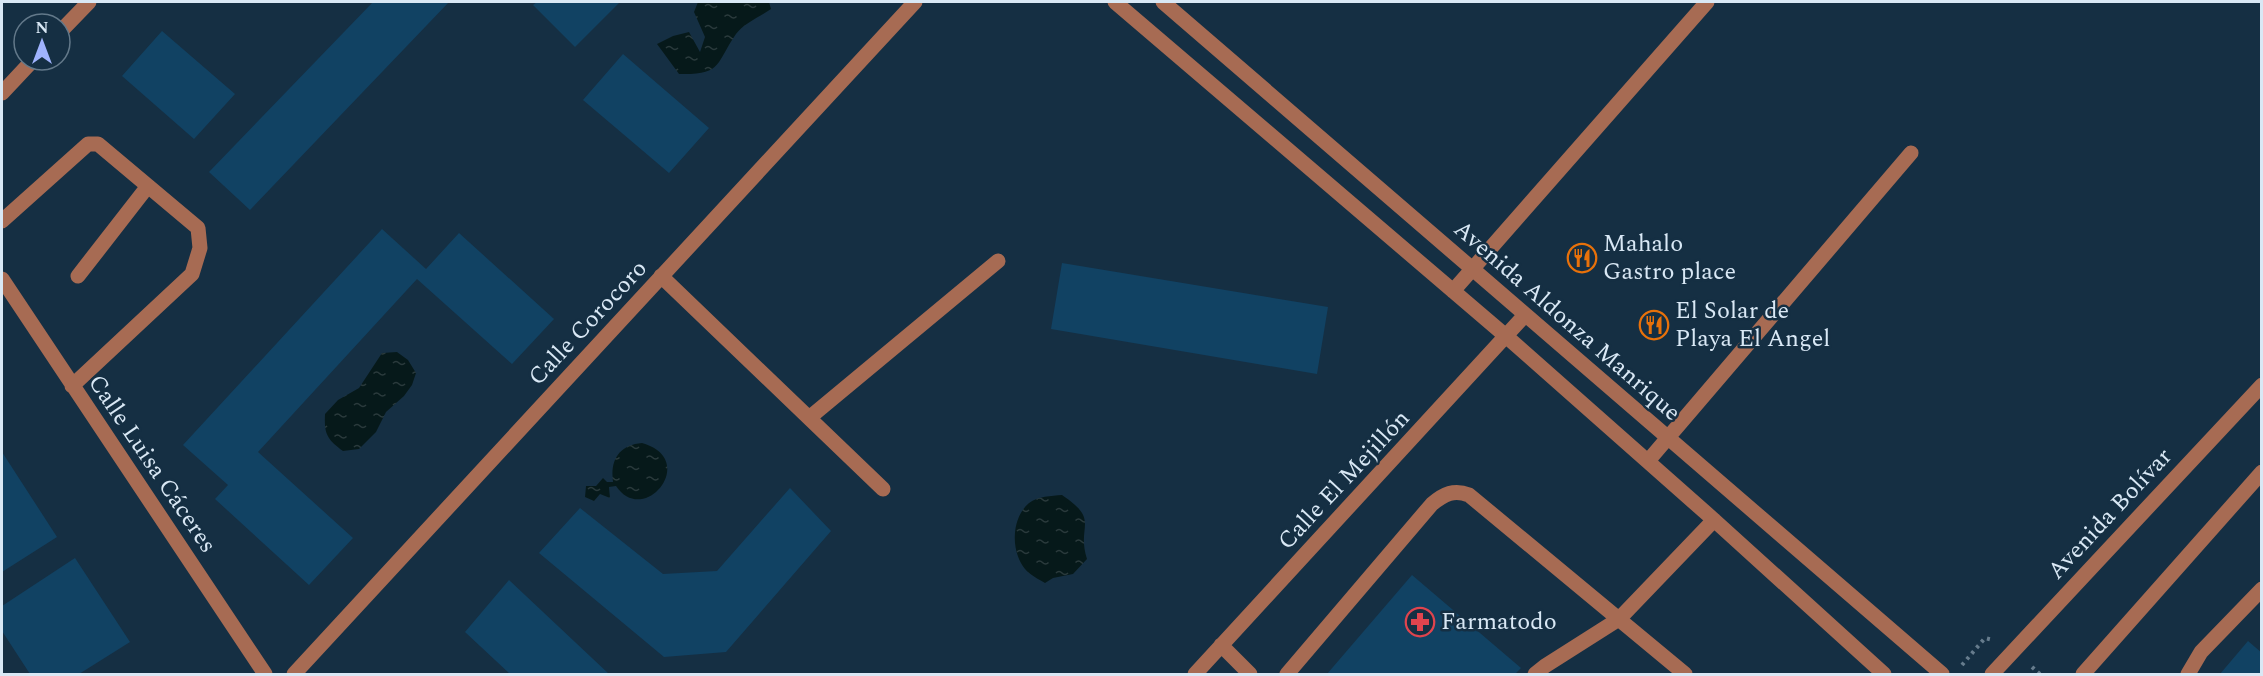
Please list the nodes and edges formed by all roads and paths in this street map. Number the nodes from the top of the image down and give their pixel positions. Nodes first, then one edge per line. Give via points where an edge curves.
1 (89, 2) edge
2 (915, 2) edge
3 (1115, 2) edge
4 (1163, 2) edge
5 (1707, 2) edge
6 (72, 20) edge
7 (22, 72) edge
8 (2, 93) edge
9 (1911, 153) dead end
10 (148, 186) junction
11 (2, 221) edge
12 (998, 261) dead end
13 (1472, 269) junction
14 (78, 276) dead end
15 (661, 276) junction
16 (2, 279) edge
17 (1453, 291) junction
18 (1525, 315) junction
19 (1507, 337) junction
20 (2262, 385) edge
21 (72, 386) junction
22 (809, 418) junction
23 (1668, 437) junction
24 (1648, 461) junction
25 (2262, 472) edge
26 (883, 489) dead end
27 (2254, 490) edge
28 (1714, 519) junction
29 (2262, 589) edge
30 (1620, 619) junction
31 (1221, 645) junction
32 (264, 675) edge
33 (294, 675) edge
34 (1195, 675) edge
35 (1250, 675) edge
36 (1287, 675) edge
37 (1536, 675) edge
38 (1685, 675) edge
39 (1884, 675) edge
40 (1942, 675) edge
41 (1992, 675) edge
42 (2083, 675) edge
43 (2188, 675) edge

1 - 6 street
2 - 15 street, Calle Corocoro
3 - 17 street
4 - 13 street, Avenida Aldonza Manrique
5 - 13 street
7 - 8 street
9 - 23 street
10 - 11 street via 98,144 88,144
10 - 14 street
10 - 21 street via 198,228 200,248 192,274
12 - 22 street
13 - 17 street
13 - 18 street, Avenida Aldonza Manrique
15 - 22 street
15 - 33 street, Calle Corocoro
16 - 21 street, Calle Luisa Cáceres
17 - 19 street
18 - 19 street, Calle El Mejillón
18 - 23 street, Avenida Aldonza Manrique
19 - 24 street
19 - 31 street, Calle El Mejillón
20 - 41 street, Avenida Bolívar
21 - 32 street, Calle Luisa Cáceres
22 - 26 street
23 - 24 street
23 - 40 street, Avenida Aldonza Manrique
24 - 28 street
25 - 27 street
27 - 42 street
28 - 30 street
28 - 39 street
29 - 43 street via 2200,652
30 - 36 street via 1469,495 1452,492 1443,495 1422,515
30 - 37 street
30 - 38 street
31 - 34 street, Calle El Mejillón
31 - 35 street

